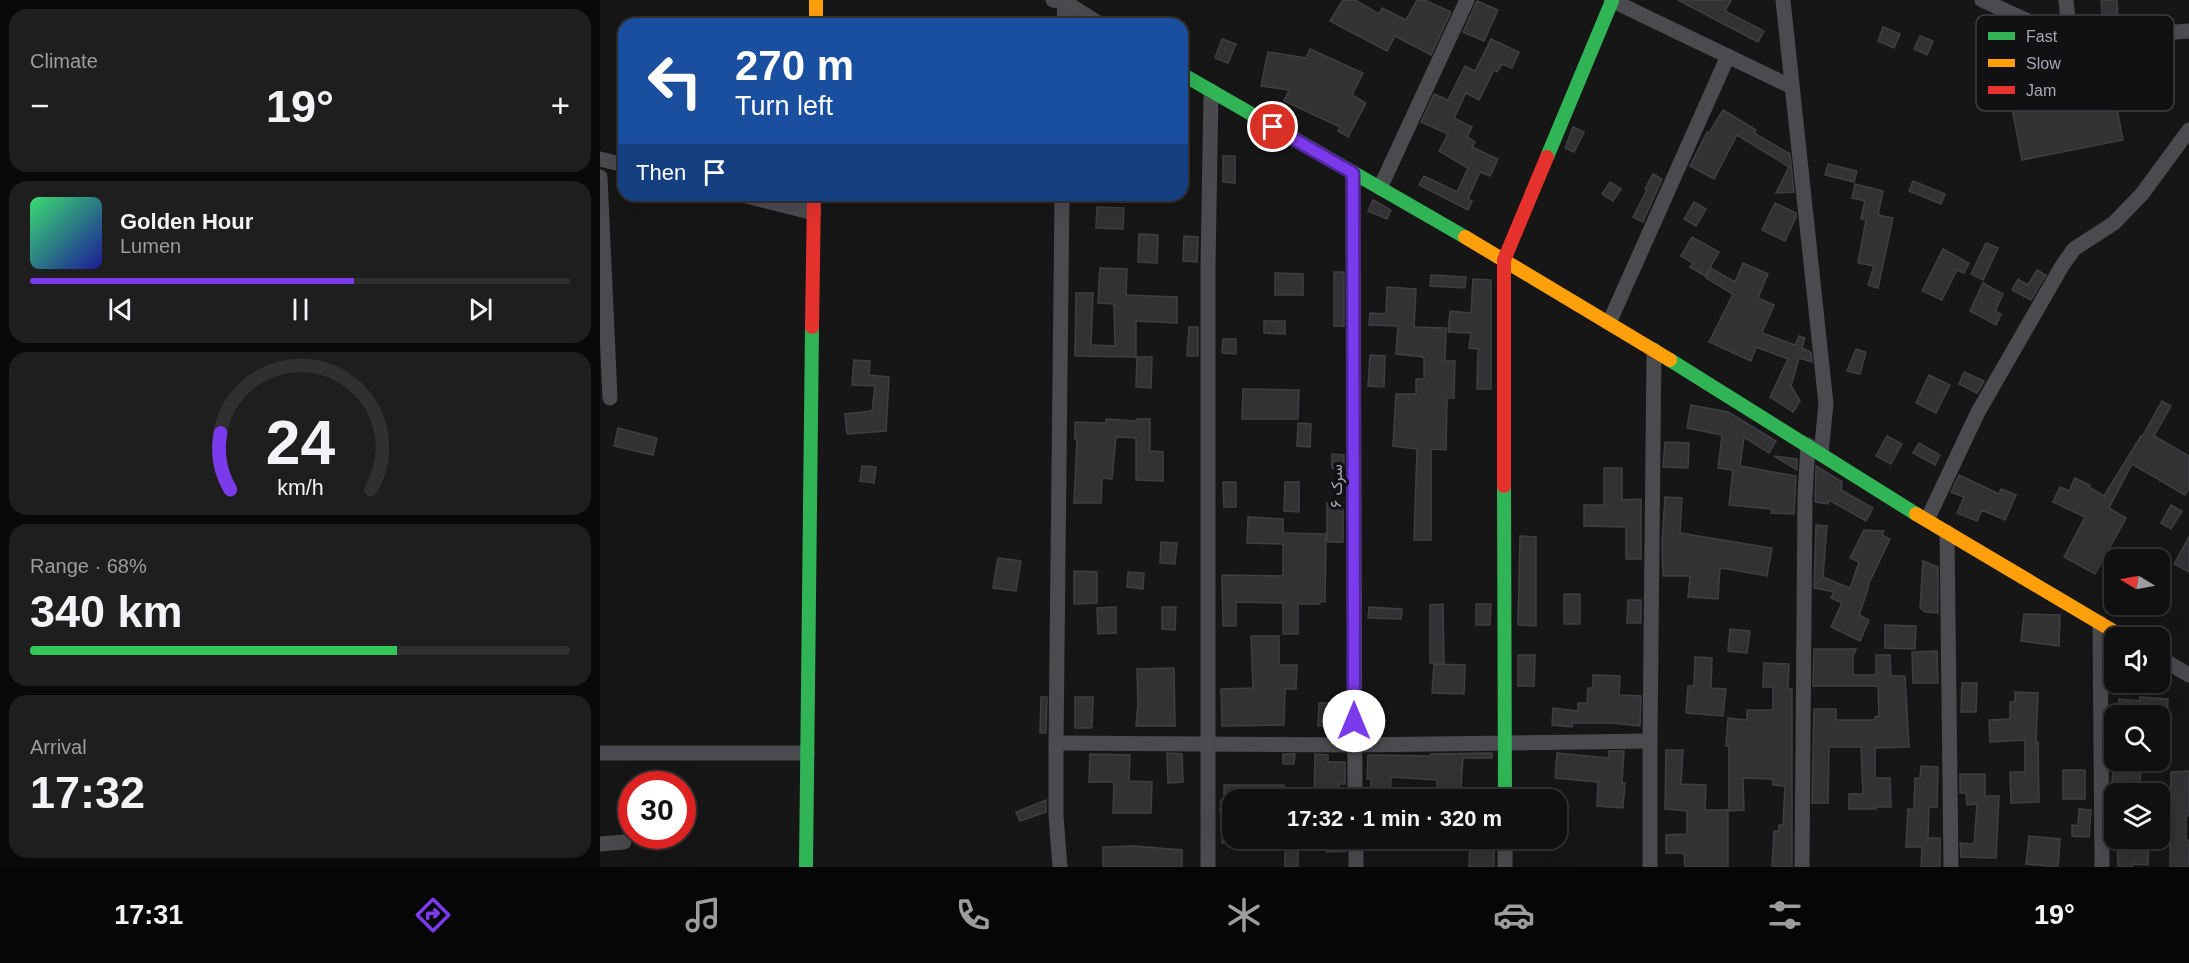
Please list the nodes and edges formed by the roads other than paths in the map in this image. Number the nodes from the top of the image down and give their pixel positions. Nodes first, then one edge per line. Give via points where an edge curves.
1 (816, 0) edge
2 (1467, 0) edge
3 (1612, 0) edge
4 (1783, 0) edge
5 (1982, 0) edge
6 (2066, 0) edge
7 (1061, 1) edge
8 (2015, 15) edge
9 (2068, 15) edge
10 (816, 18) edge
11 (1063, 18) edge
12 (1090, 18) edge
13 (2189, 31) edge
14 (2174, 32) edge
15 (1728, 56) junction
16 (1188, 78) edge
17 (1792, 87) junction
18 (1211, 91) junction
19 (2189, 130) edge
20 (600, 159) edge
21 (618, 164) edge
22 (1353, 173) junction
23 (600, 177) edge
24 (1380, 188) junction
25 (766, 201) edge
26 (814, 201) edge
27 (1062, 201) edge
28 (814, 213) junction
29 (1504, 260) junction
30 (1609, 323) junction
31 (1654, 350) junction
32 (610, 398) dead end
33 (1814, 449) junction
34 (1927, 520) junction
35 (1947, 532) junction
36 (2100, 623) junction
37 (2107, 627) edge
38 (2170, 664) edge
39 (2189, 675) edge
40 (1650, 741) junction
41 (1207, 742) junction
42 (1056, 743) junction
43 (1505, 744) junction
44 (1354, 745) junction
45 (600, 753) edge
46 (807, 753) junction
47 (1355, 789) edge
48 (1505, 789) edge
49 (618, 842) edge
50 (600, 844) edge
51 (1356, 849) edge
52 (1505, 849) edge
53 (806, 867) edge
54 (1060, 867) edge
55 (1208, 867) edge
56 (1356, 867) edge
57 (1505, 867) edge
58 (1650, 867) edge
59 (1802, 867) edge
60 (1951, 867) edge
61 (2102, 867) edge

1 - 10 street
2 - 24 street
3 - 15 street
3 - 29 street
4 - 17 street
5 - 8 street
6 - 9 street
7 - 11 street
7 - 12 street
13 - 14 street
15 - 17 street
15 - 30 street
16 - 18 street
17 - 33 street via 1826,404
18 - 22 street
18 - 41 street
19 - 34 street via 2142,194 2114,222 2074,249 2062,266 1978,412
20 - 21 street
22 - 24 street
22 - 44 street, سرک ۶
23 - 32 street
24 - 29 street
25 - 28 street
26 - 28 street
27 - 42 street
28 - 46 street
29 - 30 street
29 - 43 street
30 - 31 street
31 - 33 street
31 - 40 street
33 - 34 street
33 - 59 street via 1805,495
34 - 35 street
35 - 36 street
35 - 60 street
36 - 37 street
36 - 61 street
38 - 39 street
40 - 43 street
40 - 58 street
41 - 42 street
41 - 44 street
41 - 55 street
42 - 54 street
43 - 44 street
43 - 48 street
44 - 47 street, سرک ۶
45 - 46 street
46 - 53 street
49 - 50 street
51 - 56 street
52 - 57 street

